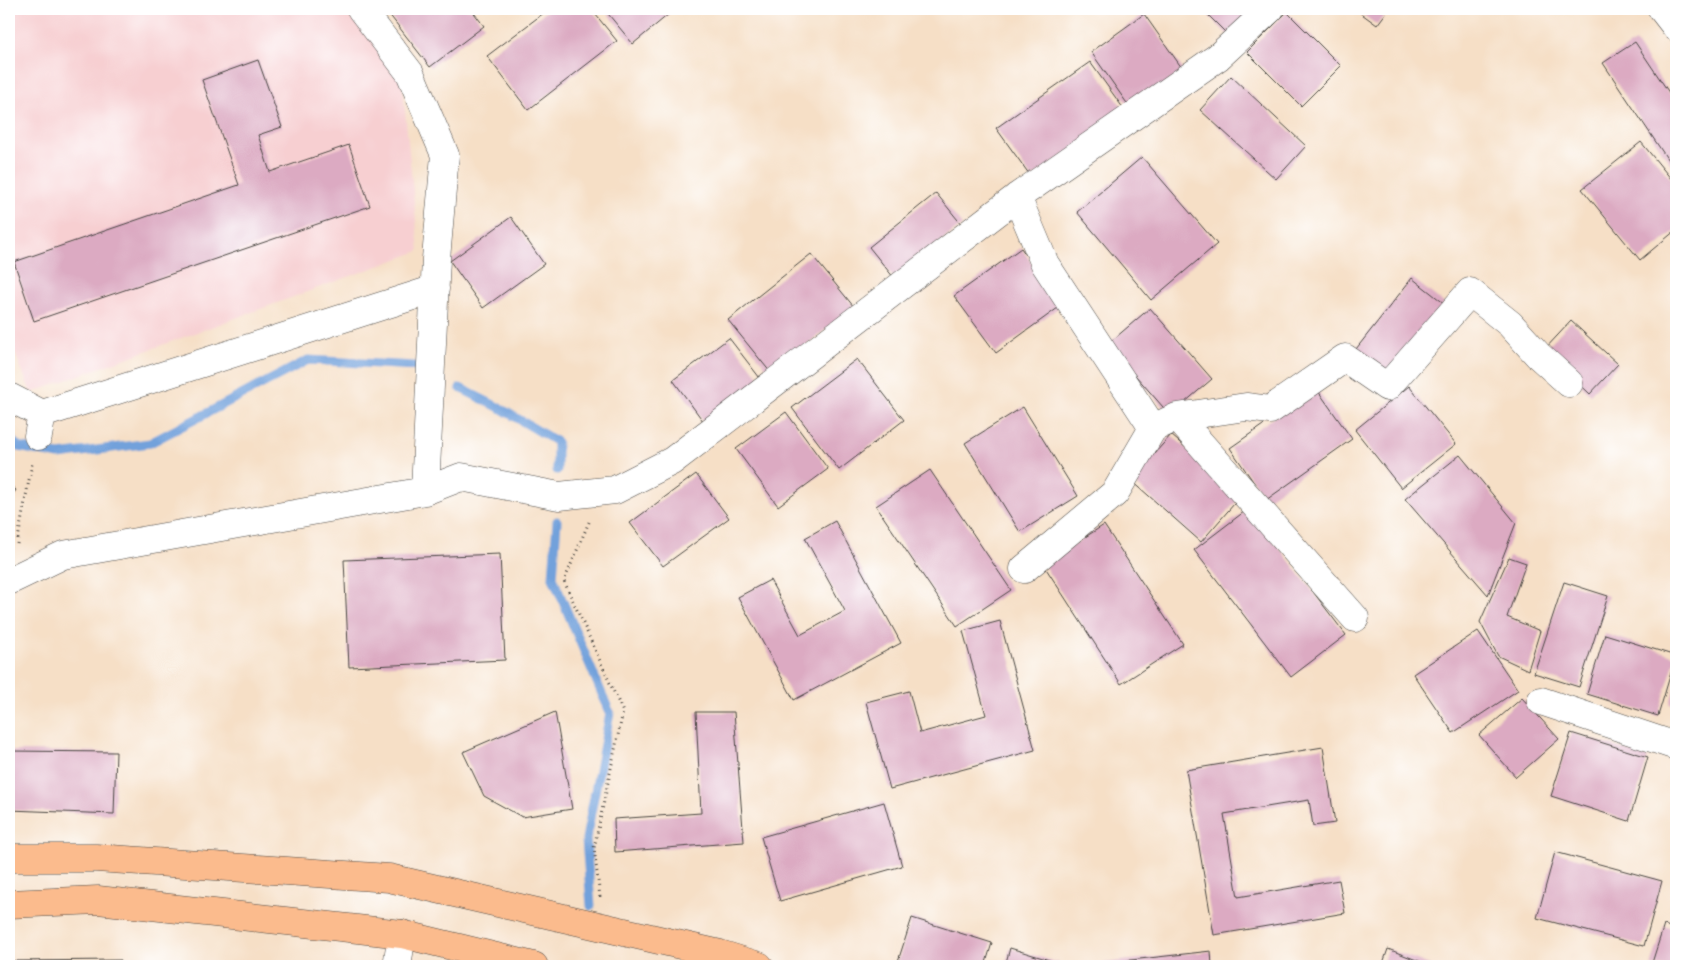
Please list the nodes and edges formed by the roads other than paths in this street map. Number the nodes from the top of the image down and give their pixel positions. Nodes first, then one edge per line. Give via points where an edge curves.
1 (361, 9) edge
2 (1270, 9) edge
3 (1662, 9) edge
4 (1676, 27) edge
5 (1018, 197) junction
6 (434, 289) junction
7 (1570, 384) dead end
8 (9, 396) edge
9 (1165, 422) junction
10 (426, 491) junction
11 (1024, 568) dead end
12 (10, 580) edge
13 (1355, 618) dead end
14 (1541, 701) dead end
15 (1676, 746) edge
16 (9, 858) edge
17 (9, 904) edge
18 (402, 934) junction
19 (397, 966) edge
20 (534, 966) edge
21 (759, 966) edge

1 - 6 street via 410,73 445,155
2 - 5 street via 1218,57
3 - 4 street
5 - 9 street via 1045,264
5 - 10 street via 672,461 615,490 559,496 461,477
6 - 8 street via 40,425
6 - 10 street
7 - 9 street via 1510,324 1470,292 1387,387 1345,358 1270,410 1246,407
9 - 11 street via 1115,492
9 - 13 street
10 - 12 street via 63,554
14 - 15 street
16 - 21 main road via 96,858 389,878 720,954
17 - 18 main road via 98,900
18 - 19 street
18 - 20 main road

